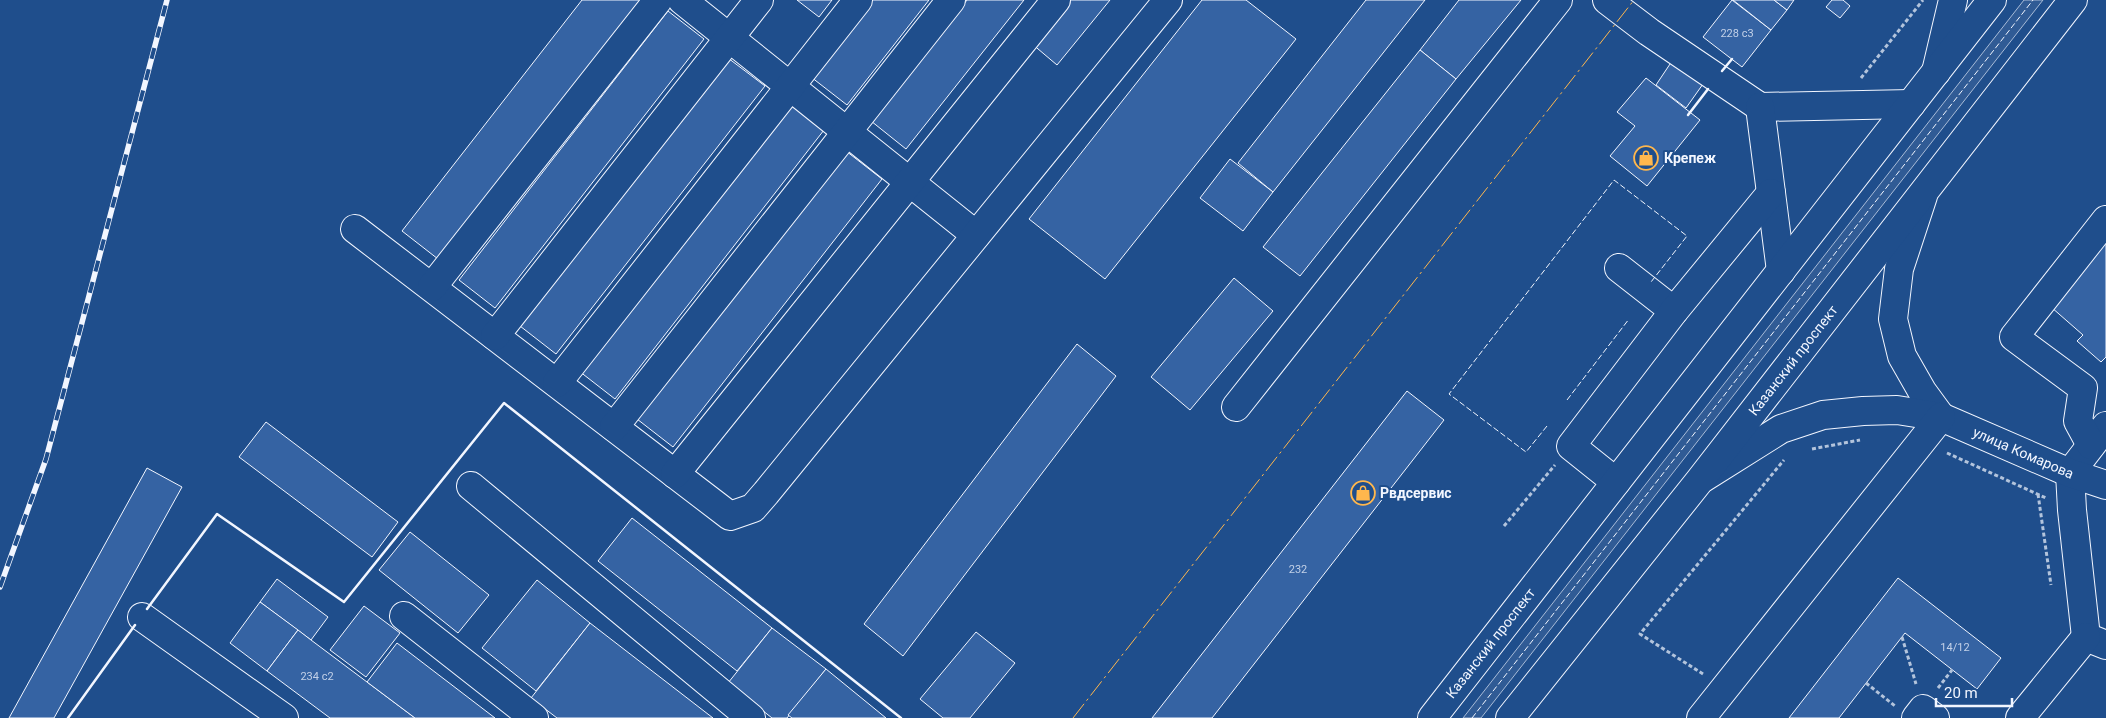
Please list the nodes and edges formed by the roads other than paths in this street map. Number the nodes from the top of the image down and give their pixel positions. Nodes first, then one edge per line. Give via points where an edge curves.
1 (658, 0) edge
2 (682, 0) edge
3 (759, 0) edge
4 (858, 0) edge
5 (951, 0) edge
6 (1056, 0) edge
7 (1168, 0) edge
8 (1558, 0) edge
9 (1607, 0) edge
10 (1953, 0) edge
11 (1992, 0) edge
12 (2073, 0) edge
13 (730, 38) junction
14 (1936, 72) junction
15 (790, 87) junction
16 (1911, 104) junction
17 (1760, 106) junction
18 (847, 132) junction
19 (910, 182) junction
20 (1926, 188) junction
21 (1771, 194) junction
22 (2106, 220) edge
23 (355, 229) dead end
24 (976, 235) junction
25 (1620, 268) dead end
26 (1781, 271) junction
27 (432, 287) junction
28 (1674, 311) junction
29 (495, 336) junction
30 (556, 383) junction
31 (1236, 407) dead end
32 (1941, 417) junction
33 (614, 427) junction
34 (2099, 436) edge
35 (2070, 473) junction
36 (675, 474) junction
37 (1700, 480) junction
38 (1616, 482) junction
39 (2106, 485) edge
40 (471, 486) dead end
41 (404, 616) dead end
42 (142, 617) dead end
43 (2096, 641) edge
44 (284, 718) edge
45 (534, 718) edge
46 (751, 718) edge
47 (1432, 718) edge
48 (1510, 718) edge
49 (1701, 718) edge
50 (2020, 718) edge

1 - 27 main road
2 - 13 main road
3 - 13 main road
4 - 15 main road
5 - 18 main road
6 - 19 main road
7 - 24 main road
8 - 31 main road
9 - 17 main road
10 - 14 main road
11 - 14 main road, Казанский проспект
12 - 20 main road, Казанский проспект
13 - 15 main road
13 - 29 main road
14 - 16 main road, Казанский проспект
15 - 18 main road
15 - 30 main road
16 - 17 main road
16 - 26 main road, Казанский проспект
17 - 21 main road
18 - 19 main road
18 - 33 main road
19 - 24 main road
19 - 36 main road
20 - 32 main road via 1899,269 1893,319 1902,356
20 - 37 main road, Казанский проспект
21 - 26 main road
21 - 28 main road
22 - 34 main road via 2014,337 2082,388 2078,421
23 - 27 main road
24 - 36 main road via 753,508 730,516
25 - 28 main road
26 - 38 main road, Казанский проспект
27 - 29 main road
28 - 38 main road via 1571,446
29 - 30 main road
30 - 33 main road
32 - 35 main road, улица Комарова
32 - 37 main road, улица Комарова via 1897,410 1823,415 1781,429
32 - 49 main road
33 - 36 main road
34 - 35 main road
35 - 39 main road, улица Комарова
35 - 43 main road via 2072,510
37 - 48 main road, Казанский проспект
38 - 47 main road, Казанский проспект
40 - 46 main road
41 - 45 main road
42 - 44 main road
43 - 50 main road

